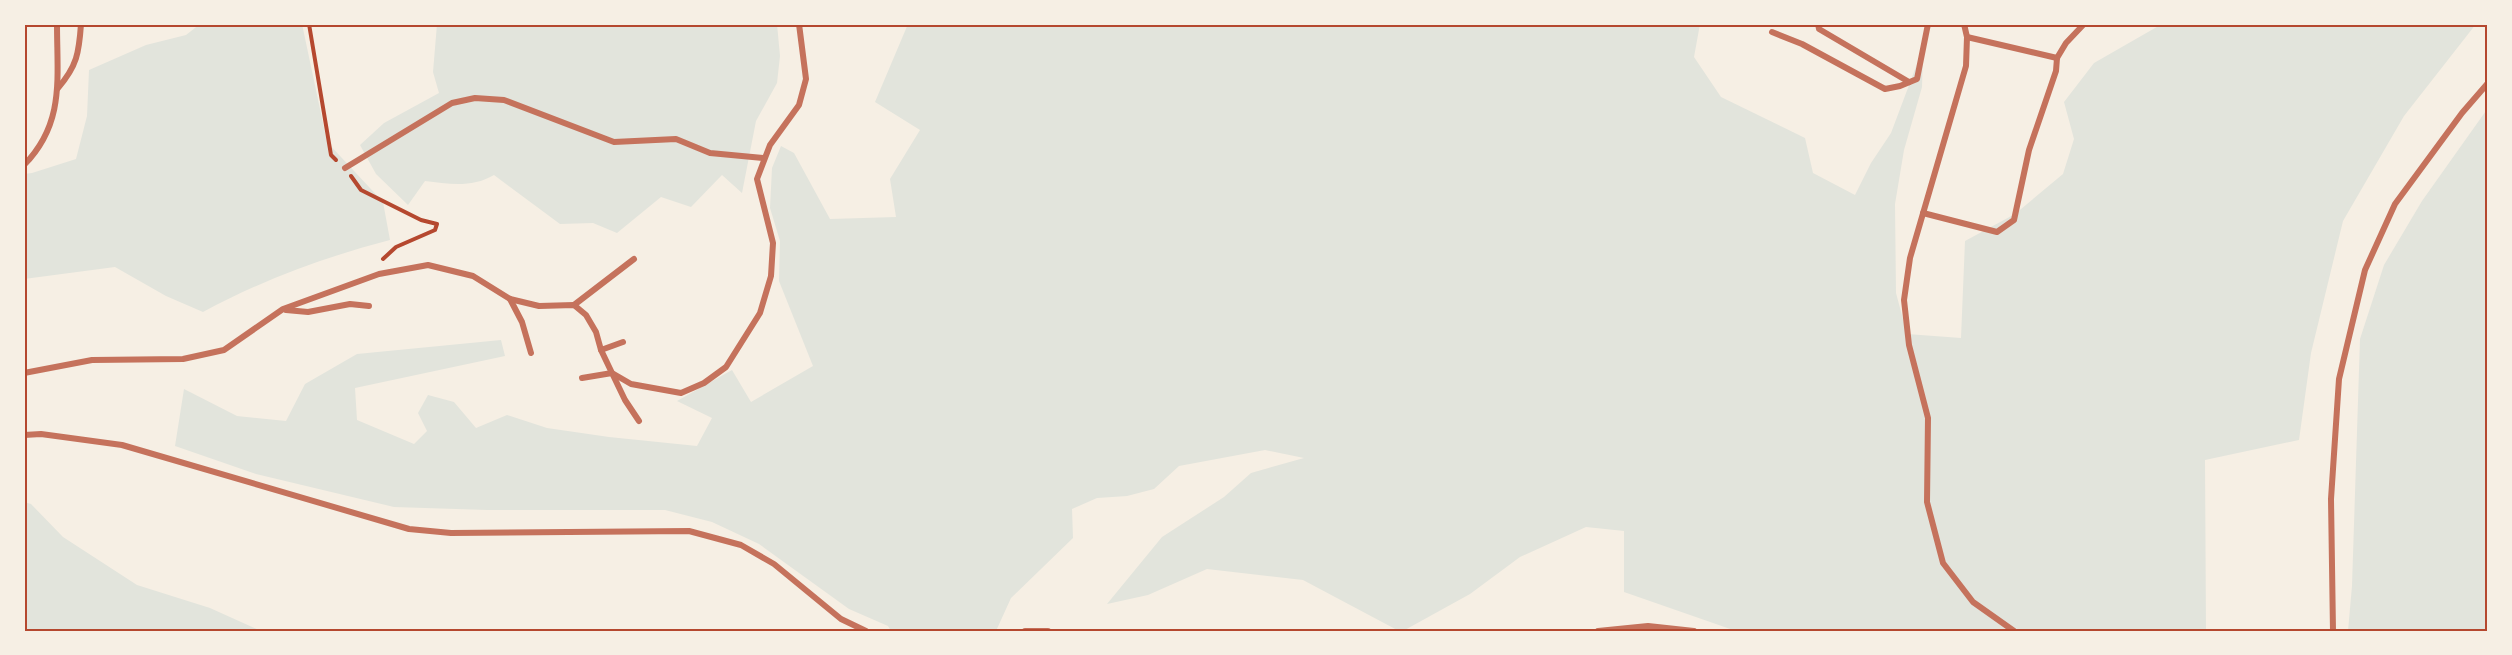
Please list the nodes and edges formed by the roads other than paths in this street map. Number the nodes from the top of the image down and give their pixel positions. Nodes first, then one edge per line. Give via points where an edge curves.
1 (57, 24) edge
2 (81, 24) edge
3 (799, 24) edge
4 (1818, 24) edge
5 (1928, 24) edge
6 (1964, 24) edge
7 (2084, 24) edge
8 (1772, 32) dead end
9 (1967, 37) junction
10 (2057, 58) junction
11 (1909, 82) junction
12 (2488, 83) edge
13 (57, 89) junction
14 (763, 158) junction
15 (24, 165) edge
16 (345, 168) dead end
17 (1923, 213) junction
18 (634, 259) dead end
19 (510, 299) junction
20 (574, 305) junction
21 (369, 306) dead end
22 (283, 309) junction
23 (624, 342) dead end
24 (601, 350) junction
25 (531, 353) dead end
26 (612, 373) junction
27 (24, 374) edge
28 (582, 378) dead end
29 (639, 421) dead end
30 (24, 435) edge
31 (866, 631) edge
32 (1025, 631) edge
33 (1048, 631) edge
34 (1599, 631) edge
35 (1694, 631) edge
36 (2014, 631) edge
37 (2333, 631) edge

1 - 13 street
2 - 13 street via 72,72
3 - 14 street via 806,79 799,105
4 - 11 street via 1820,29
5 - 11 street via 1917,79
6 - 9 street
7 - 10 street
8 - 11 street via 1885,89
9 - 10 street
9 - 17 street via 1965,66
10 - 17 street via 2029,150 2014,220 1997,232
12 - 37 street via 2395,204 2362,279 2338,378 2331,499
13 - 15 street via 54,117 35,154
14 - 16 street via 710,153 676,139 614,141 504,99 475,98 452,103
14 - 26 street via 757,179 773,243 771,276 760,313 726,367 681,393 631,384
17 - 36 street via 1910,258 1904,300 1909,345 1928,418 1927,502 1943,563 1973,602
18 - 20 street
19 - 20 street via 539,306
19 - 22 street via 473,276 428,265 379,274
19 - 25 street
20 - 24 street via 586,315
21 - 22 street via 350,304 308,312
22 - 27 street via 224,350 183,359 92,360
23 - 24 street
24 - 26 street
26 - 28 street
26 - 29 street
30 - 31 street via 122,445 409,529 452,533 689,531 741,545 774,564 841,619
32 - 33 street
34 - 35 street via 1648,626

